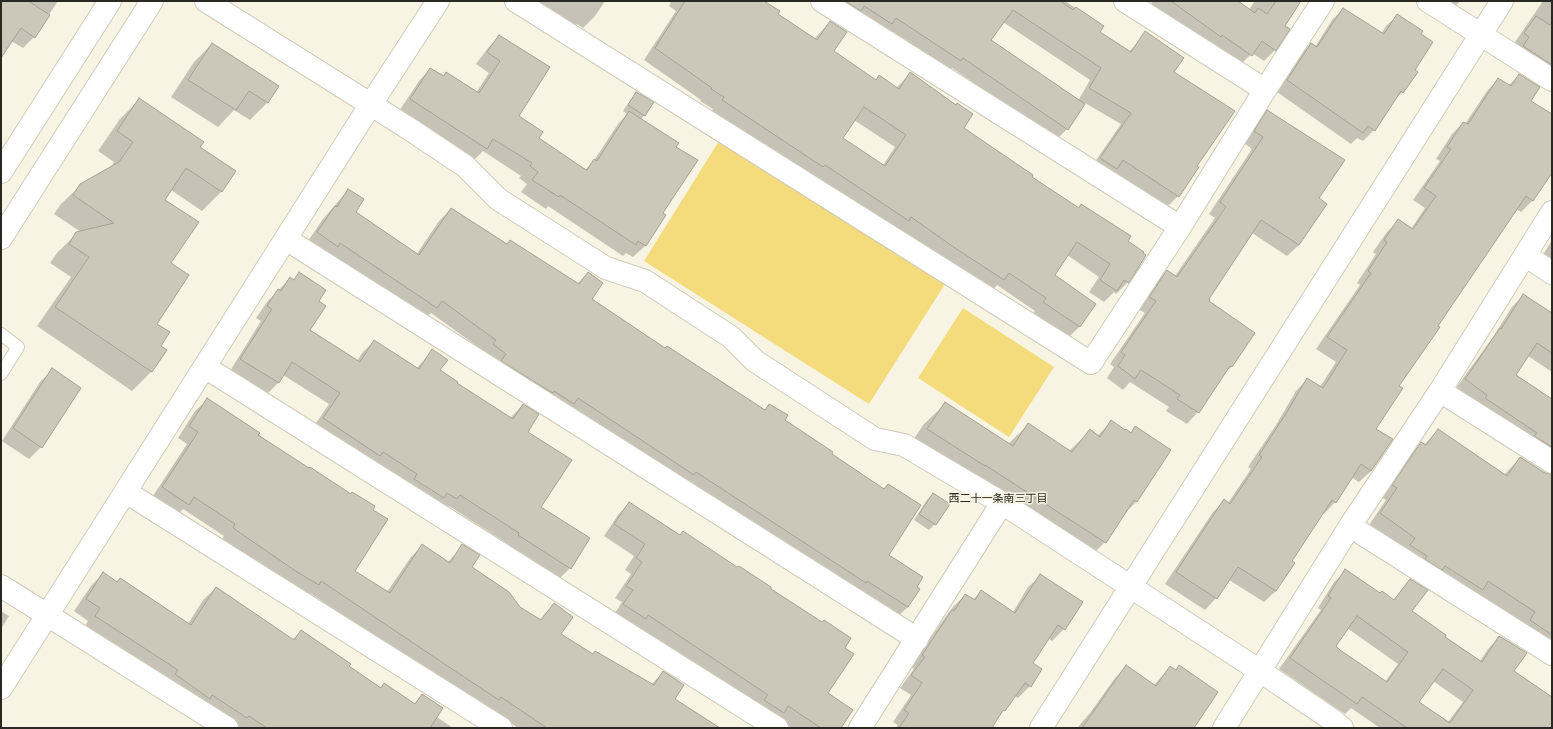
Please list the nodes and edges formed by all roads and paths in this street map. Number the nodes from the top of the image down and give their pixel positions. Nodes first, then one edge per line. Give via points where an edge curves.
1 (110, 1) edge
2 (152, 1) edge
3 (206, 1) edge
4 (438, 1) edge
5 (516, 1) edge
6 (822, 1) edge
7 (1125, 1) edge
8 (1323, 1) edge
9 (1428, 1) edge
10 (1502, 1) edge
11 (1481, 34) junction
12 (1552, 80) edge
13 (1266, 90) junction
14 (371, 104) junction
15 (1, 172) edge
16 (1552, 212) edge
17 (1180, 227) junction
18 (1, 238) edge
19 (286, 239) junction
20 (1525, 255) junction
21 (1552, 272) edge
22 (1, 334) edge
23 (205, 368) junction
24 (1, 374) edge
25 (1440, 391) junction
26 (1552, 462) edge
27 (126, 492) junction
28 (1002, 503) junction
29 (1350, 526) junction
30 (1, 586) edge
31 (1130, 586) junction
32 (48, 614) junction
33 (917, 639) junction
34 (1552, 654) edge
35 (1260, 670) junction
36 (1, 688) edge
37 (227, 728) edge
38 (501, 728) edge
39 (777, 728) edge
40 (860, 728) edge
41 (1041, 728) edge
42 (1224, 728) edge
43 (1342, 728) edge

1 - 15 street
2 - 18 street
3 - 14 street
4 - 14 street
5 - 17 street via 1091,364
6 - 17 street
7 - 13 street
8 - 13 street
9 - 11 street
10 - 11 street
11 - 12 street
11 - 31 street
13 - 17 street
14 - 19 street
14 - 28 street via 465,166 498,199 606,268 645,281 731,337 755,361 875,439 904,445
16 - 20 street
19 - 23 street
19 - 33 street
20 - 21 street
20 - 25 street
22 - 24 lane via 18,347
23 - 27 street
23 - 39 street
25 - 26 street
25 - 29 street
27 - 32 street
27 - 38 street
28 - 31 street
28 - 33 street
29 - 34 street
29 - 35 street
30 - 32 street
31 - 35 street
31 - 41 street
32 - 36 street
32 - 37 street
33 - 40 street
35 - 42 street
35 - 43 street

